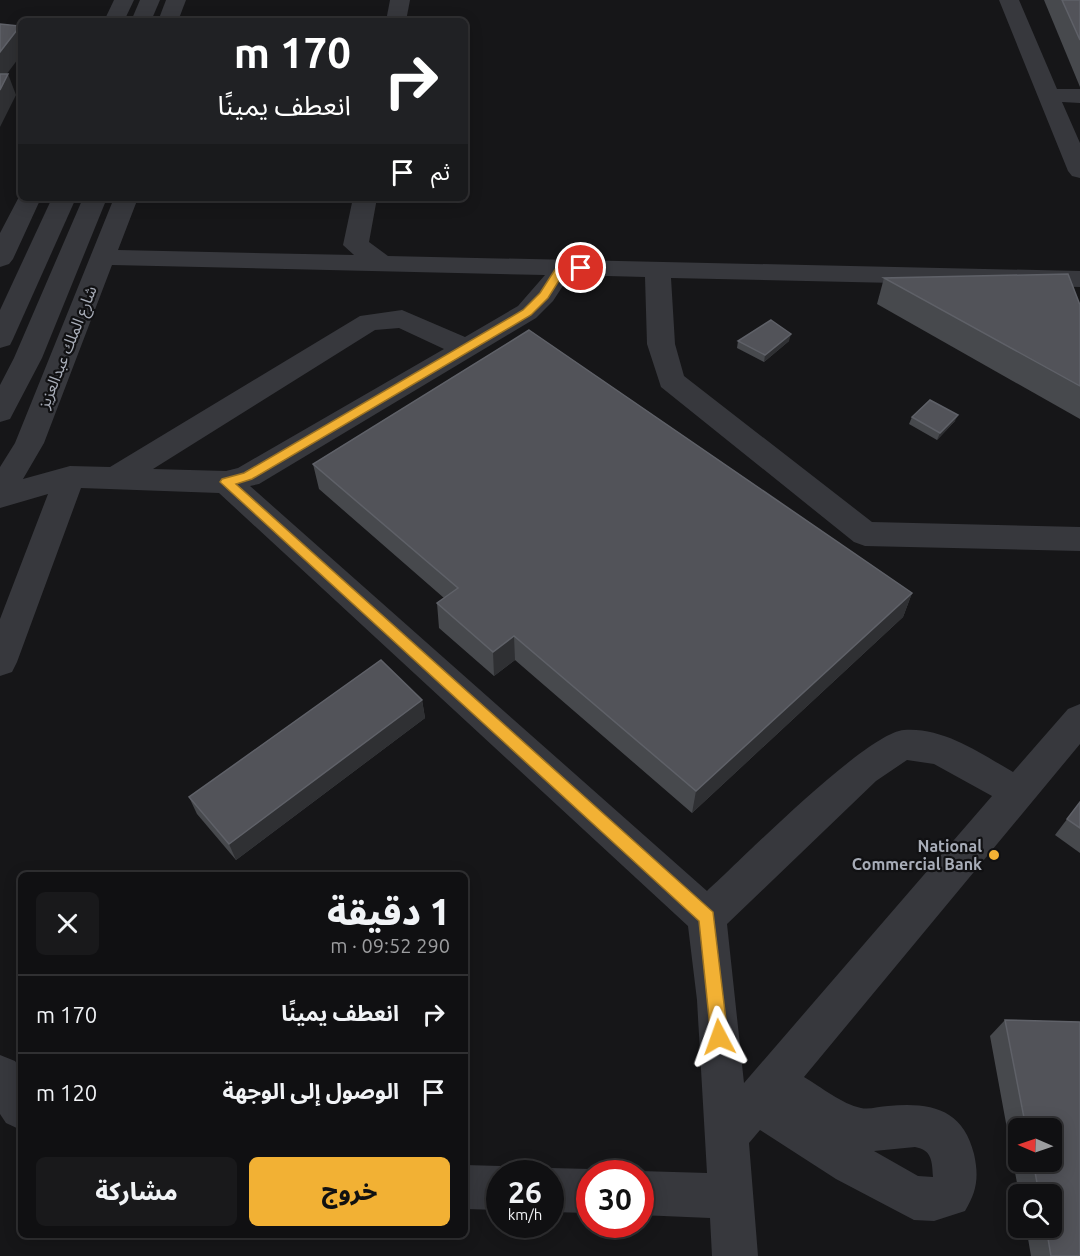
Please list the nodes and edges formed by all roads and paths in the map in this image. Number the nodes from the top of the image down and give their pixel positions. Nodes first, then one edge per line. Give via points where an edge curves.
1 (124, 0) edge
2 (150, 0) edge
3 (176, 0) edge
4 (400, 0) edge
5 (1008, 0) edge
6 (115, 18) edge
7 (142, 18) edge
8 (169, 18) edge
9 (397, 18) edge
10 (1048, 95) junction
11 (1080, 96) edge
12 (1080, 171) edge
13 (28, 201) edge
14 (63, 201) edge
15 (94, 201) edge
16 (125, 201) edge
17 (364, 201) edge
18 (104, 257) junction
19 (0, 259) edge
20 (382, 263) junction
21 (562, 268) junction
22 (658, 270) junction
23 (1080, 279) edge
24 (0, 339) edge
25 (466, 348) junction
26 (0, 412) edge
27 (29, 443) junction
28 (70, 477) junction
29 (117, 477) junction
30 (226, 482) junction
31 (0, 495) edge
32 (1080, 538) edge
33 (0, 662) edge
34 (1080, 719) edge
35 (1017, 792) junction
36 (707, 917) junction
37 (0, 1077) edge
38 (764, 1092) junction
39 (18, 1104) edge
40 (726, 1137) junction
41 (856, 1147) dead end
42 (468, 1187) edge
43 (486, 1188) edge
44 (654, 1194) edge
45 (729, 1197) junction
46 (735, 1256) edge

1 - 6 street
2 - 7 street
3 - 8 street
4 - 9 street
5 - 10 street
10 - 11 street
10 - 12 street
13 - 19 street
14 - 24 street
15 - 26 street, شارع الملك عبدالعزيز via 28,358
16 - 18 street, شارع الملك عبدالعزيز
17 - 20 street via 356,245
18 - 20 street
18 - 27 street, شارع الملك عبدالعزيز
20 - 21 street
21 - 22 street
21 - 25 street via 544,296 527,312
22 - 23 street
22 - 32 street via 661,344 671,380 865,534
25 - 29 street via 402,319 369,322
25 - 30 street via 248,476
27 - 28 street
27 - 31 street, شارع الملك عبدالعزيز
28 - 29 street
28 - 31 street
28 - 33 street
29 - 30 street
30 - 36 street
34 - 35 street
35 - 36 street via 943,751 901,745 863,770
35 - 38 street
36 - 40 street
37 - 39 street
38 - 40 street
38 - 41 street
40 - 45 street
42 - 43 street
44 - 45 street
45 - 46 street

